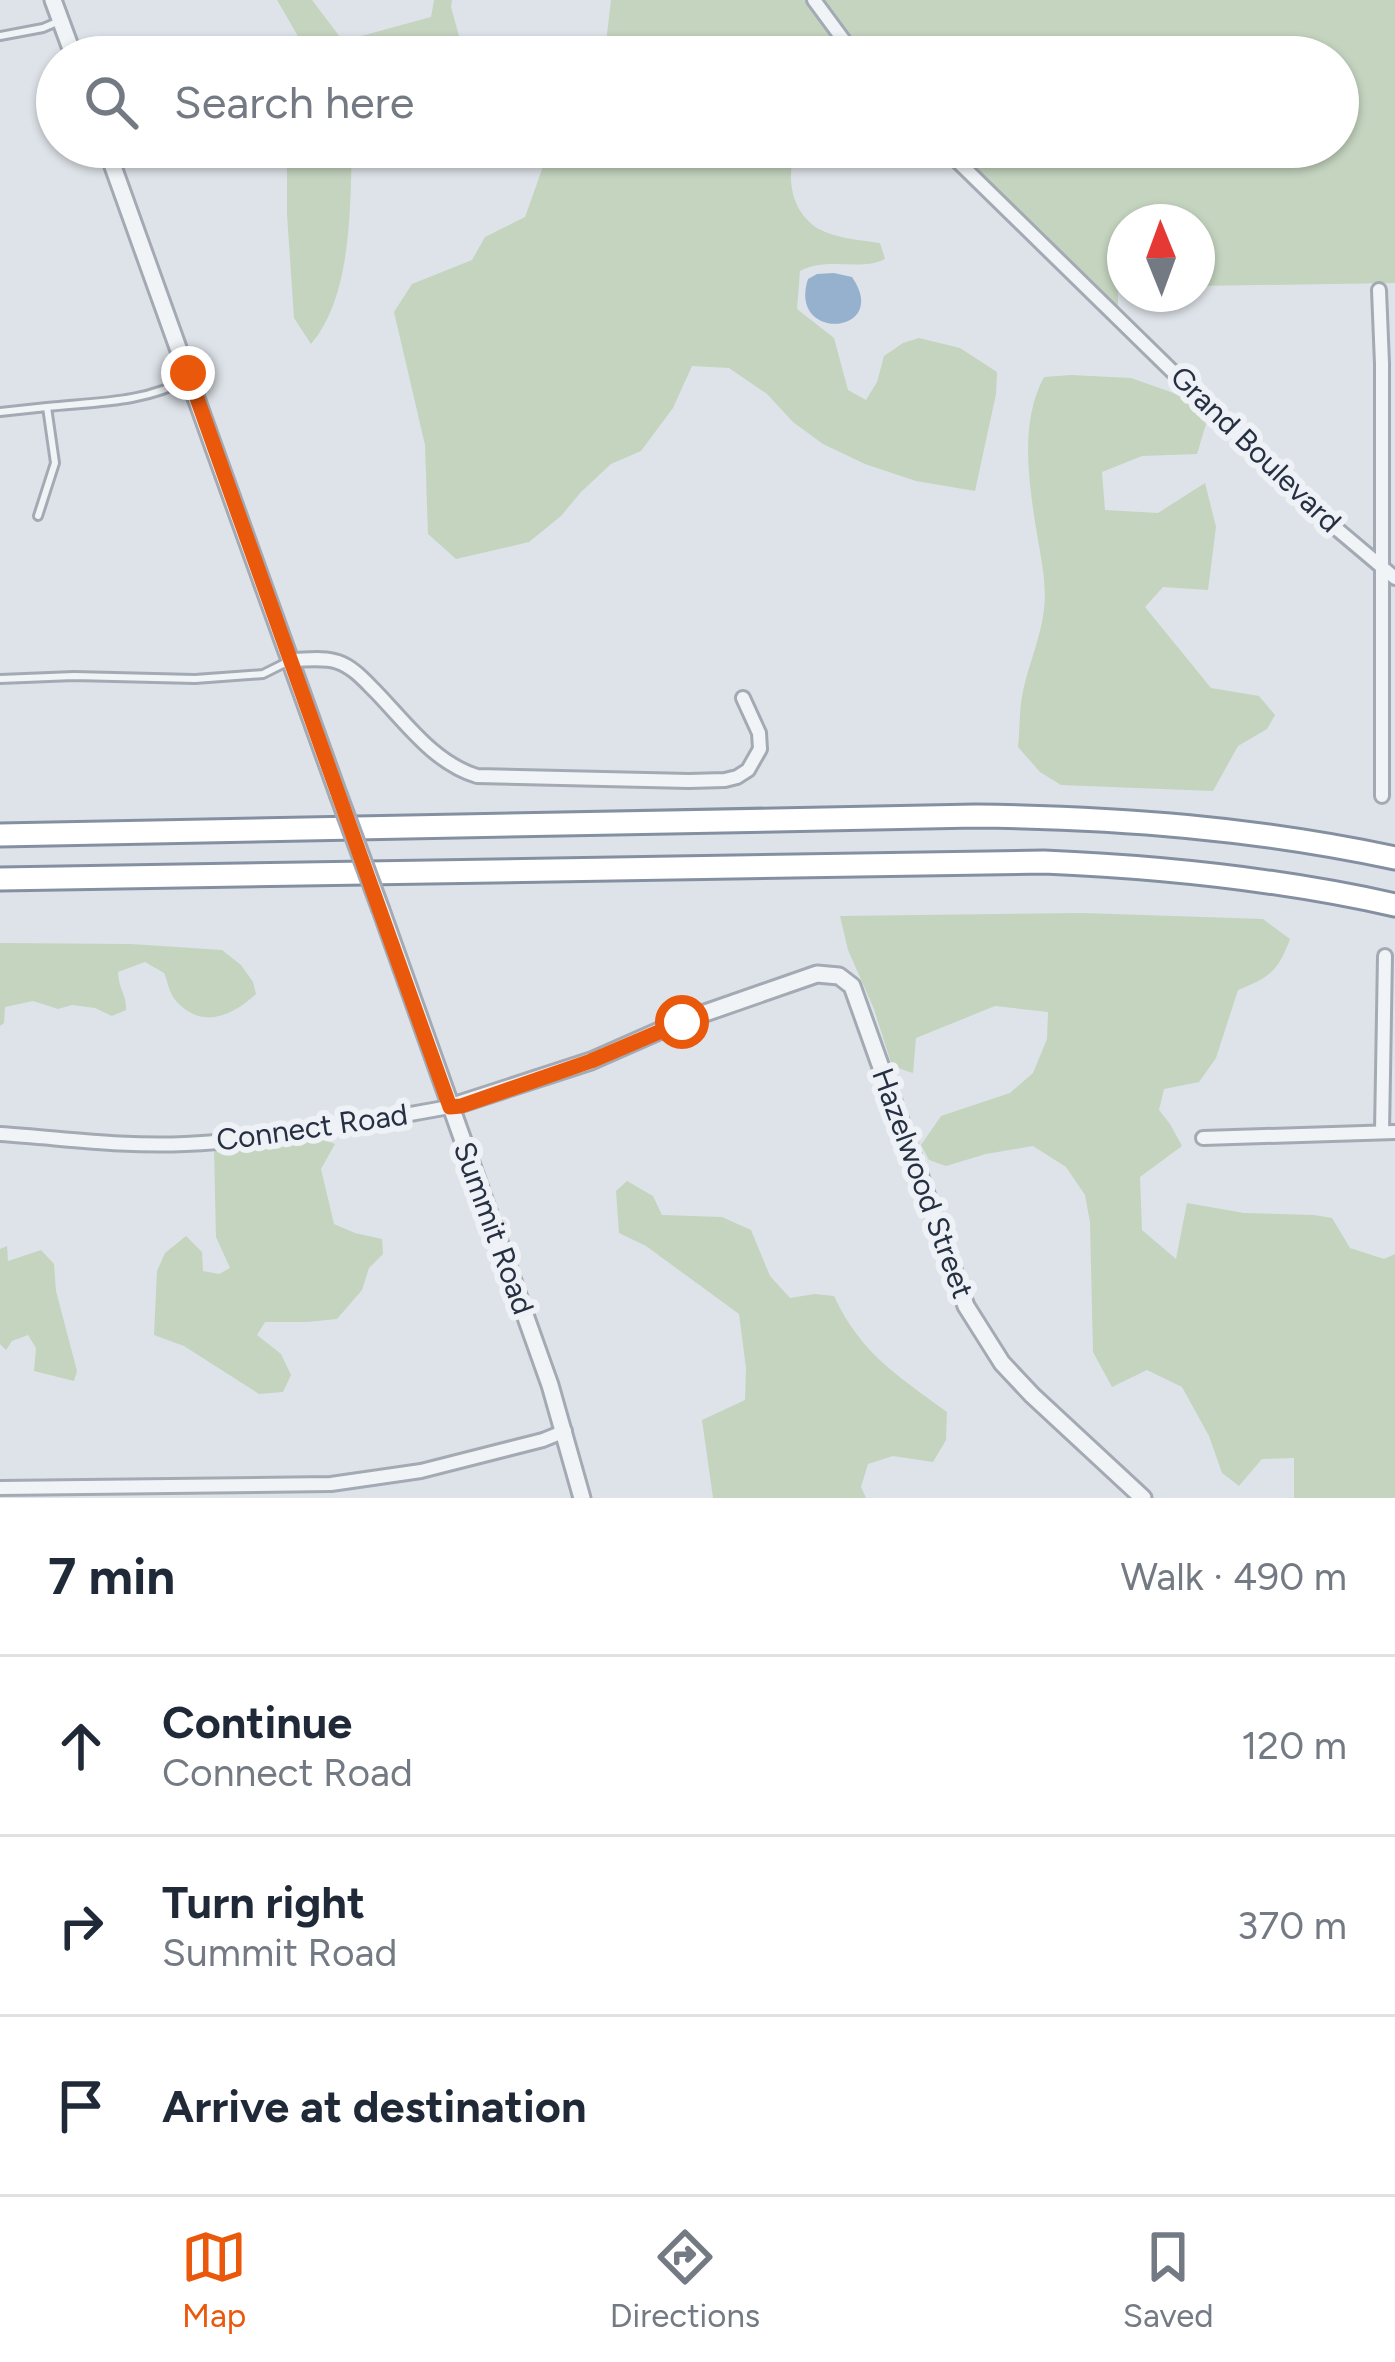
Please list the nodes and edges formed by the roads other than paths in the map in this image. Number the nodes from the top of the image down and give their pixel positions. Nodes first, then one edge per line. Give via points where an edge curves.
1 (53, 0) edge
2 (814, 0) edge
3 (60, 20) junction
4 (0, 36) edge
5 (66, 36) edge
6 (841, 36) edge
7 (114, 168) edge
8 (965, 168) edge
9 (1379, 290) dead end
10 (190, 377) junction
11 (46, 407) junction
12 (0, 412) edge
13 (38, 516) dead end
14 (1381, 567) junction
15 (1395, 578) edge
16 (291, 660) junction
17 (0, 679) edge
18 (743, 698) dead end
19 (1382, 796) dead end
20 (0, 835) edge
21 (1395, 856) edge
22 (0, 879) edge
23 (1395, 905) edge
24 (1385, 956) dead end
25 (817, 974) joint
26 (450, 1107) junction
27 (1389, 1132) edge
28 (0, 1134) edge
29 (1202, 1138) dead end
30 (565, 1431) junction
31 (0, 1488) edge
32 (242, 1492) edge
33 (582, 1498) edge
34 (1143, 1498) edge

1 - 3 street
2 - 6 street
3 - 4 lane
3 - 5 street
7 - 10 street, Summit Road
8 - 14 street, Grand Boulevard
9 - 14 street
10 - 11 lane via 133,398
10 - 16 street, Summit Road
11 - 12 lane
11 - 13 lane via 55,463
14 - 15 street, Grand Boulevard
14 - 19 street
16 - 17 lane via 263,674 195,679
16 - 18 street via 347,667 435,754 477,776 737,777 756,760 760,741
16 - 26 street, Summit Road, bridge
20 - 21 highway via 1080,817 1237,830
22 - 23 highway via 1044,862 1242,877
24 - 27 street
25 - 26 street, Connect Road
25 - 34 street, Hazelwood Street via 852,986 949,1262 990,1346
26 - 28 street, Connect Road via 188,1144
26 - 30 street, Summit Road
27 - 29 street
30 - 32 street via 394,1477
30 - 33 street, Summit Road
31 - 32 street

